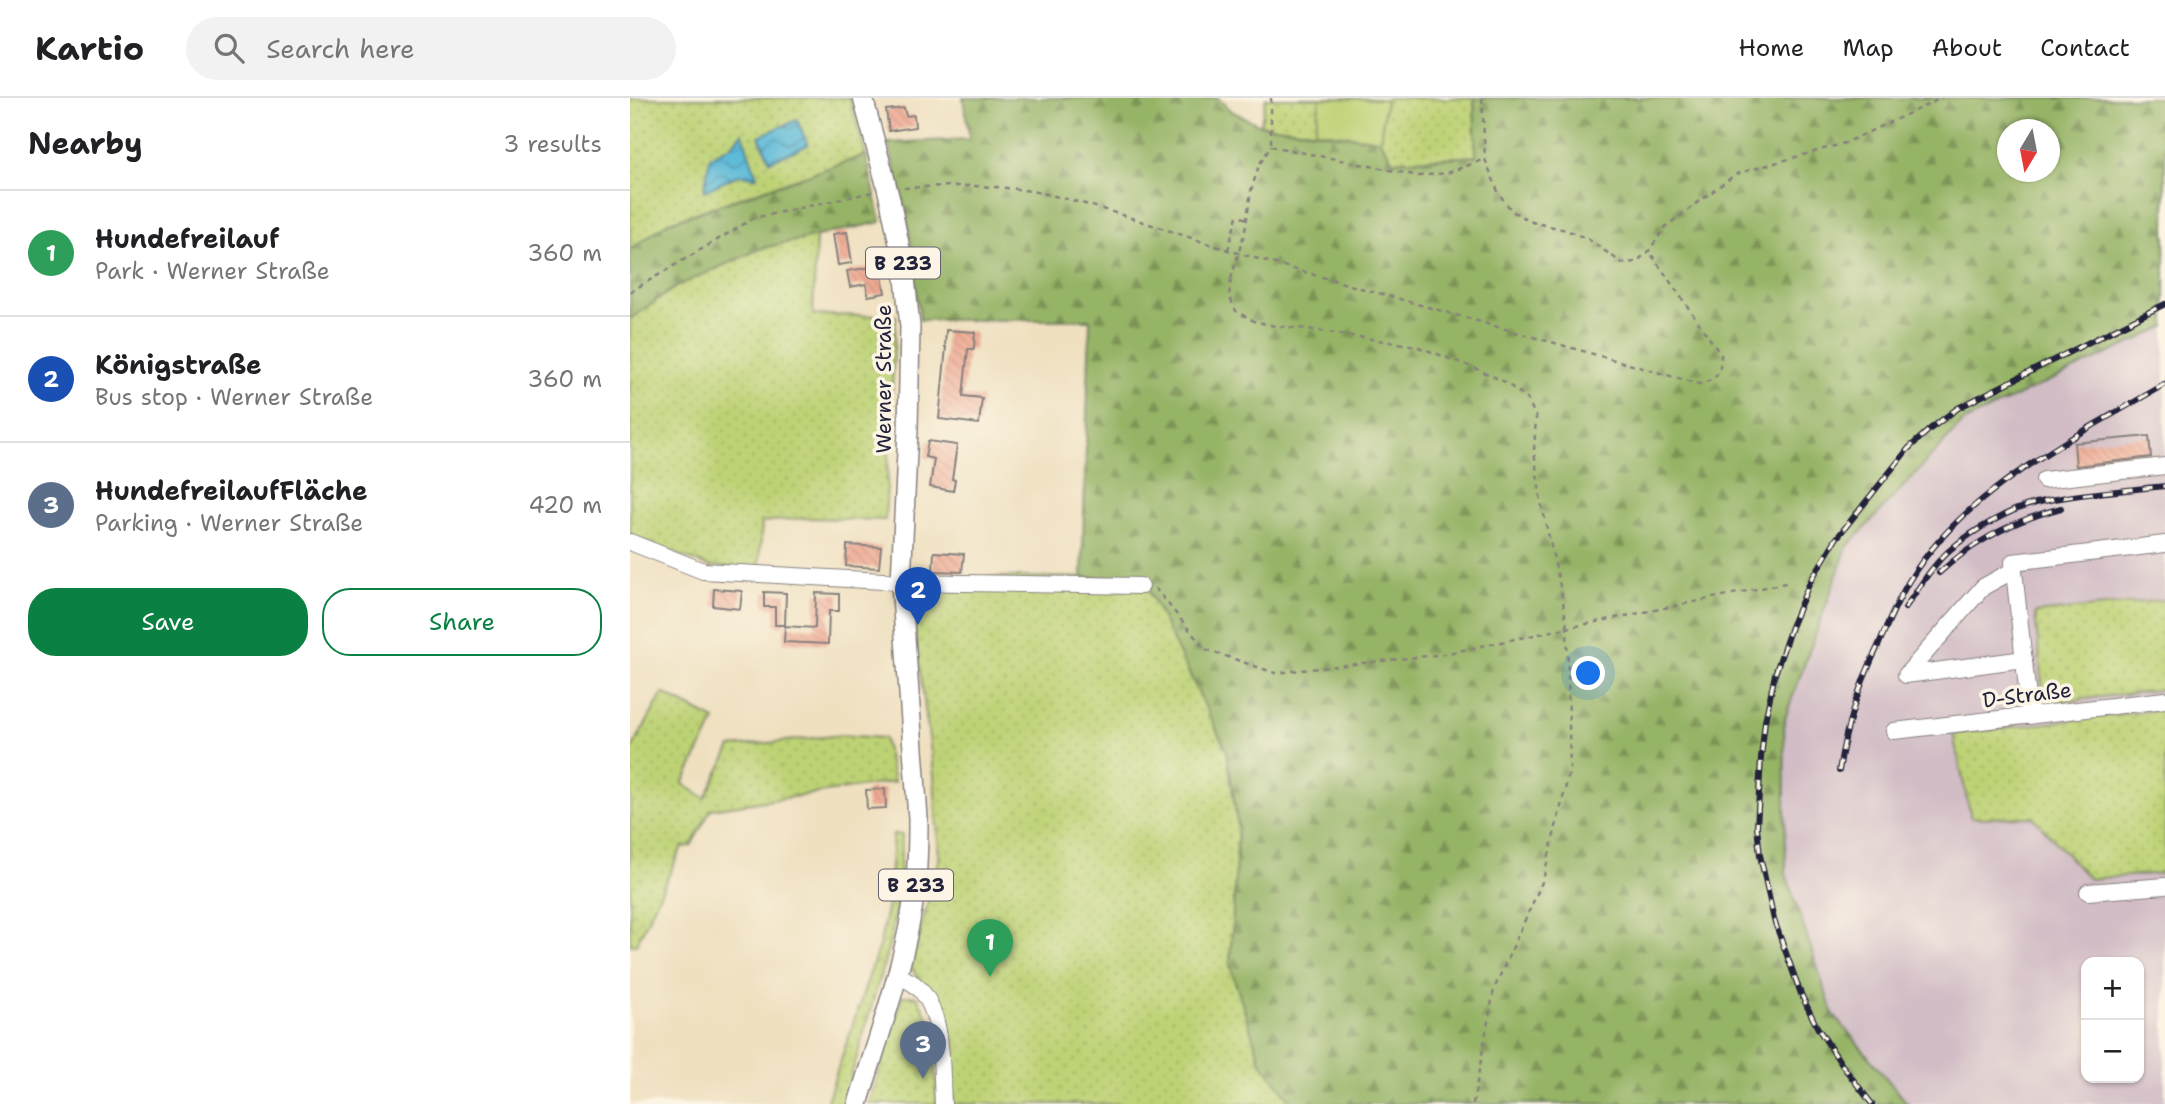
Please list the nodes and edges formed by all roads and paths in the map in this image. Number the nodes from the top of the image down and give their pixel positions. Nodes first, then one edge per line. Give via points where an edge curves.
1 (863, 98) edge
2 (1271, 98) edge
3 (1482, 98) edge
4 (1942, 98) edge
5 (1271, 146) junction
6 (1485, 159) junction
7 (890, 188) junction
8 (865, 193) dead end
9 (1248, 219) junction
10 (1228, 250) junction
11 (1649, 251) junction
12 (630, 292) edge
13 (2165, 466) edge
14 (2044, 480) dead end
15 (630, 542) edge
16 (2165, 544) edge
17 (2014, 570) junction
18 (901, 582) junction
19 (1786, 583) dead end
20 (1141, 586) joint
21 (1567, 628) junction
22 (2024, 659) junction
23 (2165, 700) edge
24 (2030, 716) junction
25 (1894, 731) dead end
26 (2165, 886) edge
27 (2088, 892) dead end
28 (897, 975) junction
29 (858, 1104) edge
30 (943, 1104) edge
31 (1473, 1104) edge

1 - 7 main road, Werner Straße / B 233
2 - 5 path
3 - 6 path
4 - 11 path via 1845,143 1736,174 1665,227
5 - 6 path via 1419,176 1447,173
5 - 9 path via 1251,191
6 - 11 path via 1499,194 1512,211 1588,239 1622,263 1636,262
7 - 10 path via 996,187 1045,194
7 - 18 main road, Werner Straße / B 233 via 910,335
8 - 12 path via 754,218
9 - 10 path via 1237,216
9 - 21 path, bridge via 1231,279 1229,296 1236,311 1275,327 1416,346 1472,367 1527,398 1536,417 1534,451 1541,502
10 - 11 path via 1699,384 1713,380 1720,370 1721,355
13 - 14 street
15 - 18 street via 703,571
16 - 17 street via 2013,562
17 - 22 street
17 - 22 street via 1983,587 1906,676
18 - 20 street
18 - 28 main road, Werner Straße / B 233 via 918,855
19 - 21 path
20 - 21 path via 1153,585 1205,649 1275,673 1444,654
21 - 31 path via 1570,769 1543,880 1494,989
22 - 24 street
23 - 24 street, D-Straße
24 - 25 street, D-Straße
26 - 27 street
28 - 29 main road, Werner Straße / B 233
28 - 30 street via 924,993 937,1021

